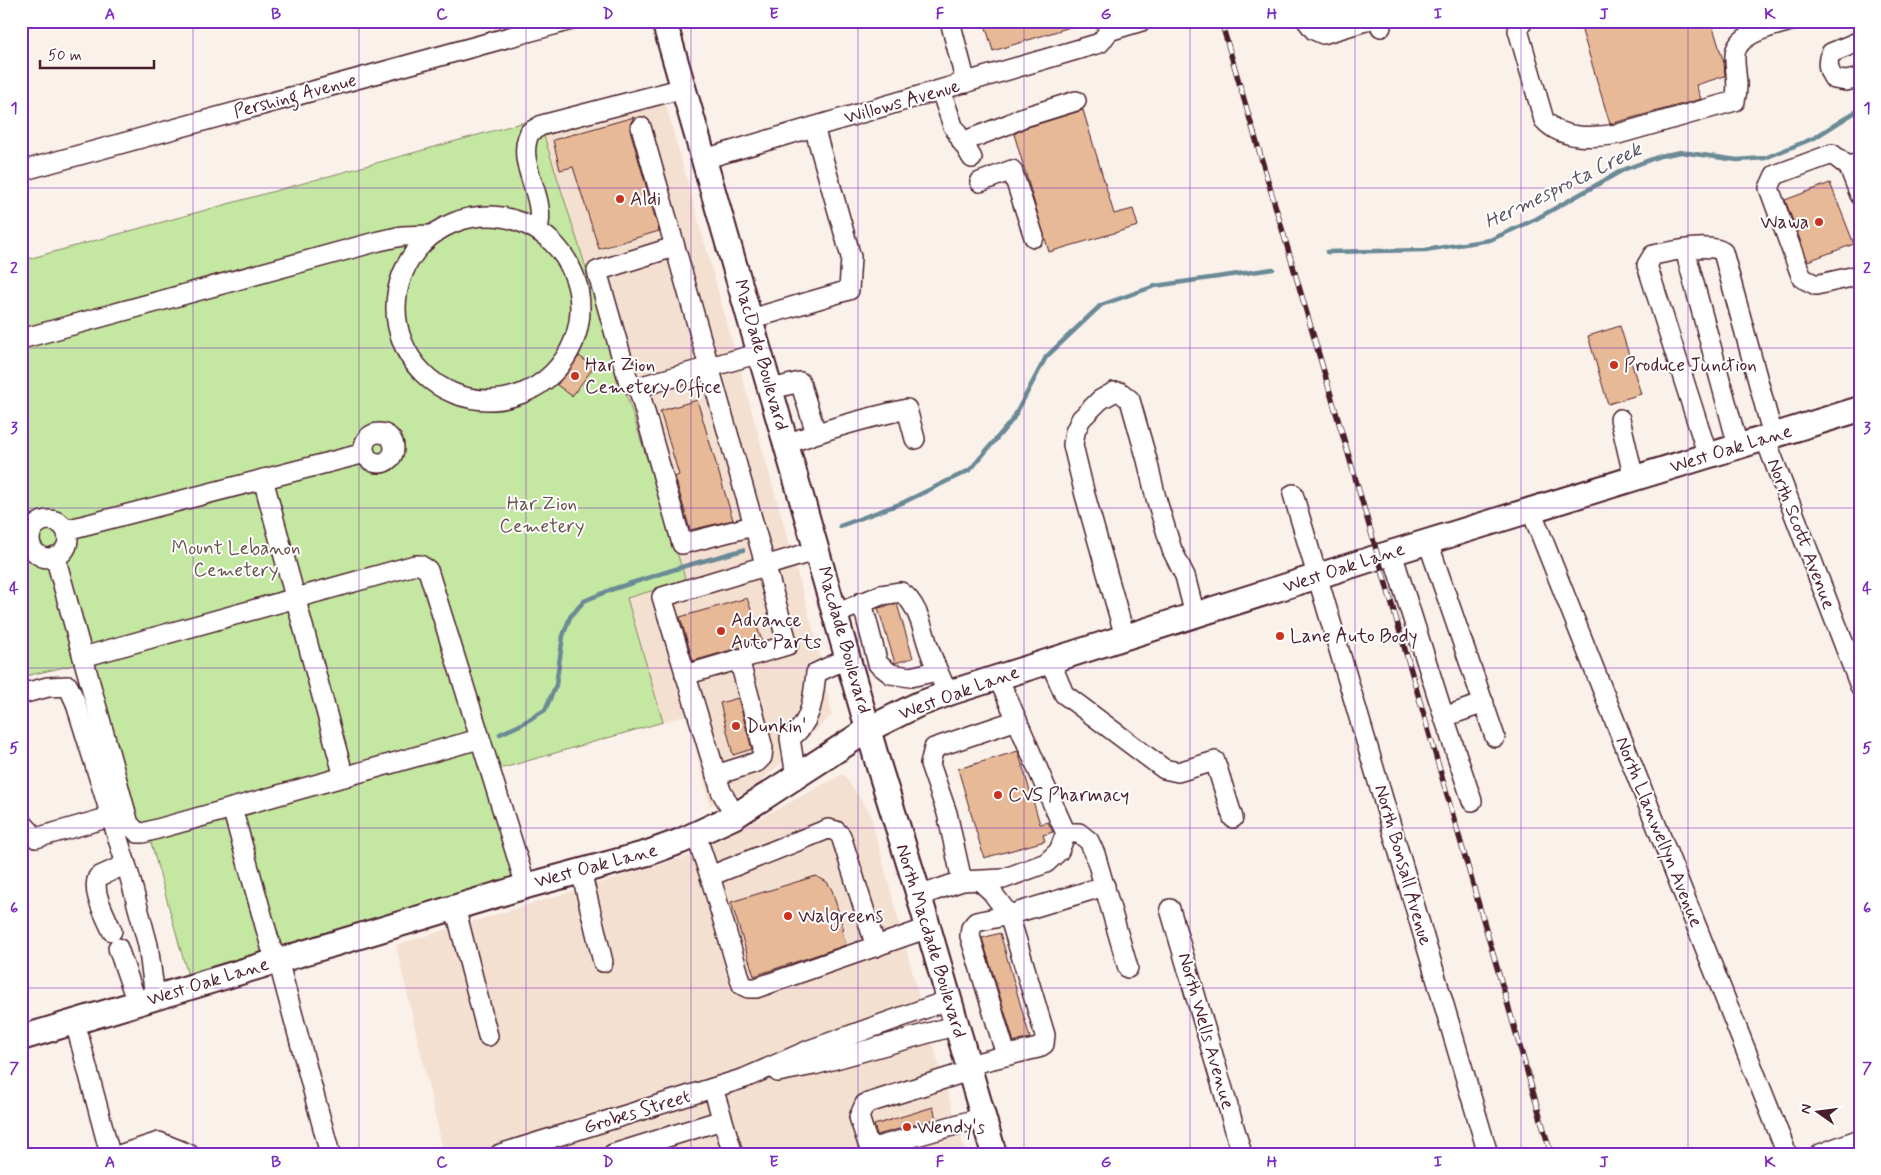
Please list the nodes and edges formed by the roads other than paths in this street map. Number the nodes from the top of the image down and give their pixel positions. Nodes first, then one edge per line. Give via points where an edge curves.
1 (568, 21) edge
2 (664, 21) edge
3 (950, 21) edge
4 (1142, 21) edge
5 (1307, 21) edge
6 (1522, 21) edge
7 (1791, 21) edge
8 (1375, 23) edge
9 (1105, 32) edge
10 (1860, 41) edge
11 (1860, 78) edge
12 (966, 84) junction
13 (684, 88) junction
14 (941, 90) junction
15 (1076, 101) dead end
16 (641, 127) dead end
17 (814, 127) junction
18 (704, 160) junction
19 (1854, 165) edge
20 (21, 171) edge
21 (980, 182) dead end
22 (1860, 196) edge
23 (538, 230) junction
24 (431, 235) junction
25 (1034, 237) dead end
26 (674, 247) junction
27 (1685, 250) junction
28 (1860, 274) edge
29 (750, 319) junction
30 (21, 339) edge
31 (760, 353) junction
32 (708, 368) junction
33 (638, 387) junction
34 (771, 389) junction
35 (1860, 409) edge
36 (1620, 419) dead end
37 (816, 433) junction
38 (1769, 437) junction
39 (915, 439) dead end
40 (787, 444) junction
41 (1738, 446) junction
42 (365, 453) dead end
43 (1708, 456) junction
44 (262, 479) junction
45 (1634, 479) junction
46 (1293, 494) dead end
47 (1531, 510) junction
48 (753, 526) junction
49 (66, 530) junction
50 (1428, 542) junction
51 (26, 544) edge
52 (818, 550) junction
53 (1392, 553) junction
54 (55, 556) junction
55 (765, 566) junction
56 (1318, 577) junction
57 (294, 599) junction
58 (862, 602) junction
59 (836, 614) junction
60 (1195, 615) junction
61 (1125, 637) junction
62 (83, 657) junction
63 (739, 659) junction
64 (1050, 661) junction
65 (878, 664) junction
66 (851, 665) junction
67 (937, 671) junction
68 (685, 675) junction
69 (998, 678) junction
70 (1860, 686) edge
71 (21, 694) edge
72 (948, 694) junction
73 (1484, 703) junction
74 (1444, 717) junction
75 (1017, 720) junction
76 (869, 729) junction
77 (1495, 737) dead end
78 (479, 739) junction
79 (716, 775) junction
80 (344, 777) junction
81 (796, 777) junction
82 (1472, 801) dead end
83 (236, 807) junction
84 (735, 816) junction
85 (110, 817) junction
86 (1233, 818) dead end
87 (21, 825) edge
88 (1066, 833) junction
89 (696, 836) junction
90 (126, 869) junction
91 (581, 871) junction
92 (710, 876) junction
93 (1003, 879) junction
94 (971, 881) junction
95 (526, 886) junction
96 (1105, 886) junction
97 (919, 896) junction
98 (455, 907) junction
99 (1170, 909) dead end
100 (1009, 915) junction
101 (928, 928) junction
102 (876, 947) junction
103 (278, 960) junction
104 (603, 962) dead end
105 (1128, 968) dead end
106 (152, 969) junction
107 (128, 976) junction
108 (146, 1000) junction
109 (949, 1000) junction
110 (75, 1022) junction
111 (957, 1025) junction
112 (488, 1036) dead end
113 (21, 1038) edge
114 (1006, 1055) junction
115 (969, 1068) junction
116 (745, 1078) junction
117 (713, 1088) junction
118 (984, 1117) junction
119 (722, 1120) junction
120 (1860, 1138) edge
121 (530, 1150) edge
122 (110, 1154) edge
123 (122, 1154) edge
124 (189, 1154) edge
125 (330, 1154) edge
126 (500, 1154) edge
127 (612, 1154) edge
128 (733, 1154) edge
129 (994, 1154) edge
130 (1242, 1154) edge
131 (1488, 1154) edge
132 (1787, 1154) edge
133 (1820, 1154) edge

1 - 20 street, Pershing Avenue
2 - 13 main road
3 - 12 street
4 - 9 street, Willows Avenue
5 - 8 street via 1314,30 1324,34
6 - 7 street via 1518,30 1544,120 1552,129 1562,133 1601,137 1735,101 1738,88 1735,53 1744,38
9 - 12 street, Willows Avenue
10 - 11 street via 1831,53 1828,60 1829,72 1834,79
12 - 14 street, Willows Avenue
13 - 18 main road
13 - 23 street via 542,125 530,132 524,150 539,207
14 - 15 street via 953,126 967,150 1021,118
14 - 17 street, Willows Avenue
16 - 26 street
17 - 18 street, Willows Avenue
17 - 29 street via 851,257 850,290
18 - 29 main road, MacDade Boulevard
19 - 22 street
19 - 28 street via 1832,154 1775,175 1769,188 1802,278 1816,285
21 - 25 street via 1012,170
23 - 24 street via 512,218 484,215 456,221
23 - 24 street via 561,250 576,277 581,308 575,339 560,366 537,386 501,399 478,400 448,391 423,373 405,348 396,318 398,287 410,258
24 - 30 street via 379,241
26 - 32 street
26 - 33 street via 597,271 629,383
27 - 38 street, North Scott Avenue via 1716,248 1723,252
27 - 41 street
27 - 43 street via 1653,255 1647,265
29 - 31 main road, MacDade Boulevard
31 - 32 street
31 - 34 main road, MacDade Boulevard
32 - 33 street
32 - 48 street
33 - 48 street via 682,544
34 - 37 street via 800,382
34 - 40 main road, MacDade Boulevard
35 - 38 main road, West Oak Lane
36 - 45 street
37 - 39 street via 907,409
37 - 40 street
38 - 41 main road, West Oak Lane
38 - 70 street, North Scott Avenue
40 - 52 main road, MacDade Boulevard
41 - 43 main road, West Oak Lane
42 - 44 street
43 - 45 main road, West Oak Lane
44 - 49 street
44 - 57 street
45 - 47 main road, West Oak Lane
46 - 56 street, North Bonsall Avenue
47 - 50 main road, West Oak Lane
47 - 132 street, North Llanwellyn Avenue
48 - 55 street
49 - 51 street via 58,522 43,521 32,529
49 - 54 street via 67,545
50 - 53 main road, West Oak Lane
50 - 73 street
51 - 54 street via 47,558
52 - 55 street
52 - 59 main road, Macdade Boulevard
53 - 56 main road, West Oak Lane
53 - 74 street
54 - 62 street
55 - 63 street via 788,645
55 - 68 street via 662,597
56 - 60 main road, West Oak Lane
56 - 131 street, North Bonsall Avenue
57 - 62 street
57 - 78 street via 415,565 428,570
57 - 80 street
58 - 59 street
58 - 65 street
58 - 67 street via 901,592 910,598
59 - 66 main road, Macdade Boulevard
60 - 61 main road, West Oak Lane
60 - 61 street via 1185,576 1172,550 1156,498 1130,400 1120,392 1114,392 1100,400 1081,419 1074,445
61 - 64 main road, West Oak Lane
62 - 83 street via 133,829 143,833
63 - 68 street
63 - 79 street via 763,748 762,756 757,762
64 - 69 main road, West Oak Lane
64 - 86 street via 1064,694 1164,769 1178,772 1215,761
65 - 66 street
65 - 67 street via 891,674 910,677
66 - 76 main road, Macdade Boulevard
66 - 81 street via 816,673 807,721 790,738
67 - 72 street
68 - 79 street
69 - 72 main road, West Oak Lane
69 - 75 street
71 - 85 street via 68,686
72 - 76 main road, West Oak Lane
73 - 74 street
73 - 77 street
74 - 82 street
75 - 88 street
75 - 94 street via 934,748 930,764
76 - 81 main road, West Oak Lane
76 - 97 main road, North Macdade Boulevard
78 - 80 street
78 - 95 street
79 - 84 street
80 - 83 street
81 - 84 main road, West Oak Lane
83 - 103 street via 271,947
84 - 89 main road, West Oak Lane
85 - 87 street via 36,838
85 - 90 street
88 - 93 street via 1059,851 1046,863
88 - 96 street via 1079,833 1088,841
89 - 91 main road, West Oak Lane
89 - 92 street
90 - 106 street
90 - 107 street via 120,867 96,881
91 - 95 main road, West Oak Lane
91 - 104 street
92 - 102 street via 742,985 748,988
92 - 102 street via 828,829 836,831 842,836
93 - 94 street
93 - 100 street
94 - 97 street
94 - 100 street via 991,891
95 - 98 main road, West Oak Lane
96 - 100 street
96 - 105 street
97 - 101 main road, North Macdade Boulevard
98 - 103 main road, West Oak Lane
98 - 112 street
99 - 130 street, North Wells Avenue
100 - 114 street via 976,922 970,936
100 - 114 street via 1045,1035 1044,1044 1038,1048
101 - 102 street
101 - 109 main road, North Macdade Boulevard
103 - 108 main road, West Oak Lane
103 - 125 street
106 - 107 street
106 - 108 street
107 - 108 street
108 - 110 main road, West Oak Lane
109 - 111 main road, North Macdade Boulevard
109 - 116 street, Grobes Street via 817,1047
110 - 113 main road, West Oak Lane
110 - 122 street
111 - 115 main road, North Macdade Boulevard
111 - 116 street, Grobes Street via 814,1065
114 - 115 street
115 - 118 main road, North Macdade Boulevard
115 - 118 street via 865,1104 859,1117 868,1144 877,1147
116 - 117 street, Grobes Street
117 - 119 street
117 - 121 street, Grobes Street
118 - 129 main road, North Macdade Boulevard
119 - 127 street
119 - 128 street
120 - 133 street
121 - 126 street, Grobes Street
123 - 124 street via 159,1142

